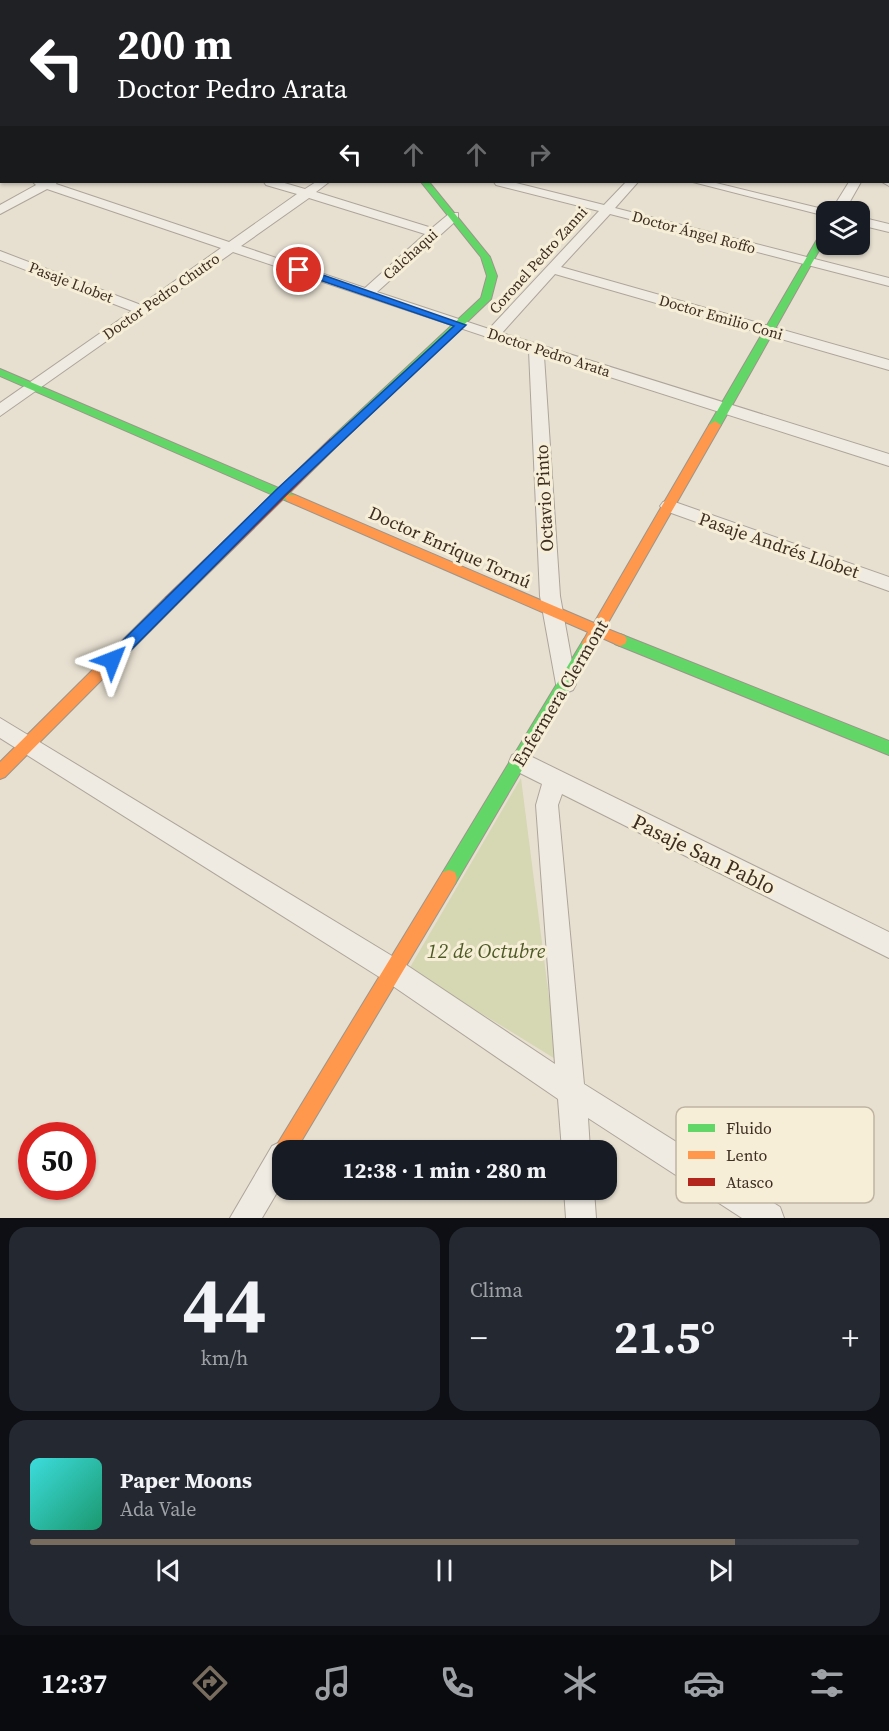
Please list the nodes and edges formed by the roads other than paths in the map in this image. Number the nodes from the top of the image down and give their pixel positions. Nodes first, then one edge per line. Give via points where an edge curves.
1 (44, 183) edge
2 (49, 183) edge
3 (273, 183) edge
4 (321, 183) edge
5 (426, 183) edge
6 (504, 183) edge
7 (631, 183) edge
8 (703, 183) edge
9 (854, 183) edge
10 (307, 193) junction
11 (844, 201) edge
12 (607, 209) junction
13 (0, 210) edge
14 (816, 211) edge
15 (454, 216) junction
16 (870, 223) edge
17 (889, 228) edge
18 (434, 233) junction
19 (231, 246) junction
20 (816, 249) edge
21 (0, 255) edge
22 (809, 262) junction
23 (553, 268) junction
24 (889, 282) edge
25 (367, 292) junction
26 (142, 310) junction
27 (461, 325) junction
28 (769, 331) junction
29 (493, 334) junction
30 (536, 348) junction
31 (889, 365) edge
32 (0, 372) edge
33 (34, 387) junction
34 (725, 408) junction
35 (0, 411) edge
36 (889, 460) edge
37 (281, 492) junction
38 (669, 506) junction
39 (889, 584) edge
40 (552, 611) junction
41 (597, 630) junction
42 (566, 684) junction
43 (0, 727) edge
44 (28, 744) junction
45 (889, 748) edge
46 (520, 762) junction
47 (0, 772) edge
48 (554, 780) junction
49 (889, 945) edge
50 (393, 970) junction
51 (572, 1092) junction
52 (291, 1140) edge
53 (575, 1140) edge
54 (676, 1159) edge
55 (272, 1173) edge
56 (580, 1200) edge
57 (746, 1203) edge
58 (245, 1218) edge
59 (581, 1218) edge
60 (769, 1218) edge

1 - 13 street
2 - 19 street, Doctor Pedro Arata
3 - 10 street
4 - 10 street, Doctor Pedro Chutro
5 - 15 street
6 - 12 street, Doctor Ángel Roffo
7 - 12 street, Coronel Pedro Zanni
8 - 14 street
9 - 11 street
10 - 18 street
10 - 19 street, Doctor Pedro Chutro
12 - 22 street, Doctor Ángel Roffo
12 - 23 street, Coronel Pedro Zanni
15 - 18 street, Calchaqui
15 - 27 street via 485,257 492,276 486,299
16 - 17 street
18 - 25 street, Calchaqui
19 - 25 street, Doctor Pedro Arata
19 - 26 street, Doctor Pedro Chutro
20 - 22 street, Enfermera Clermont
21 - 26 street, Pasaje Llobet
22 - 24 street, Doctor Ángel Roffo
22 - 28 street, Enfermera Clermont
23 - 28 street, Doctor Emilio Coni
23 - 29 street, Coronel Pedro Zanni
25 - 27 street, Doctor Pedro Arata
26 - 33 street, Doctor Pedro Chutro
27 - 29 street, Doctor Pedro Arata
27 - 37 street
28 - 31 street, Doctor Emilio Coni
28 - 34 street, Enfermera Clermont
29 - 30 street, Doctor Pedro Arata
30 - 34 street, Doctor Pedro Arata
30 - 40 street, Octavio Pinto
32 - 33 street, Doctor Enrique Tornú
33 - 35 street, Doctor Pedro Chutro
33 - 37 street, Doctor Enrique Tornú
34 - 36 street, Doctor Pedro Arata
34 - 38 street, Enfermera Clermont
37 - 40 street, Doctor Enrique Tornú
37 - 44 street
38 - 39 street, Pasaje Andrés Llobet
38 - 41 street, Enfermera Clermont
40 - 41 street, Doctor Enrique Tornú
40 - 42 street, Octavio Pinto
41 - 42 street, Enfermera Clermont
41 - 45 street, Doctor Enrique Tornú
42 - 46 street, Enfermera Clermont
43 - 44 street
44 - 47 street
44 - 50 street
46 - 48 street, Pasaje San Pablo
46 - 50 street, Enfermera Clermont
48 - 49 street, Pasaje San Pablo
48 - 51 street via 547,805
50 - 51 street
50 - 52 street, Enfermera Clermont
51 - 53 street
51 - 54 street
55 - 58 street
56 - 59 street
57 - 60 street

